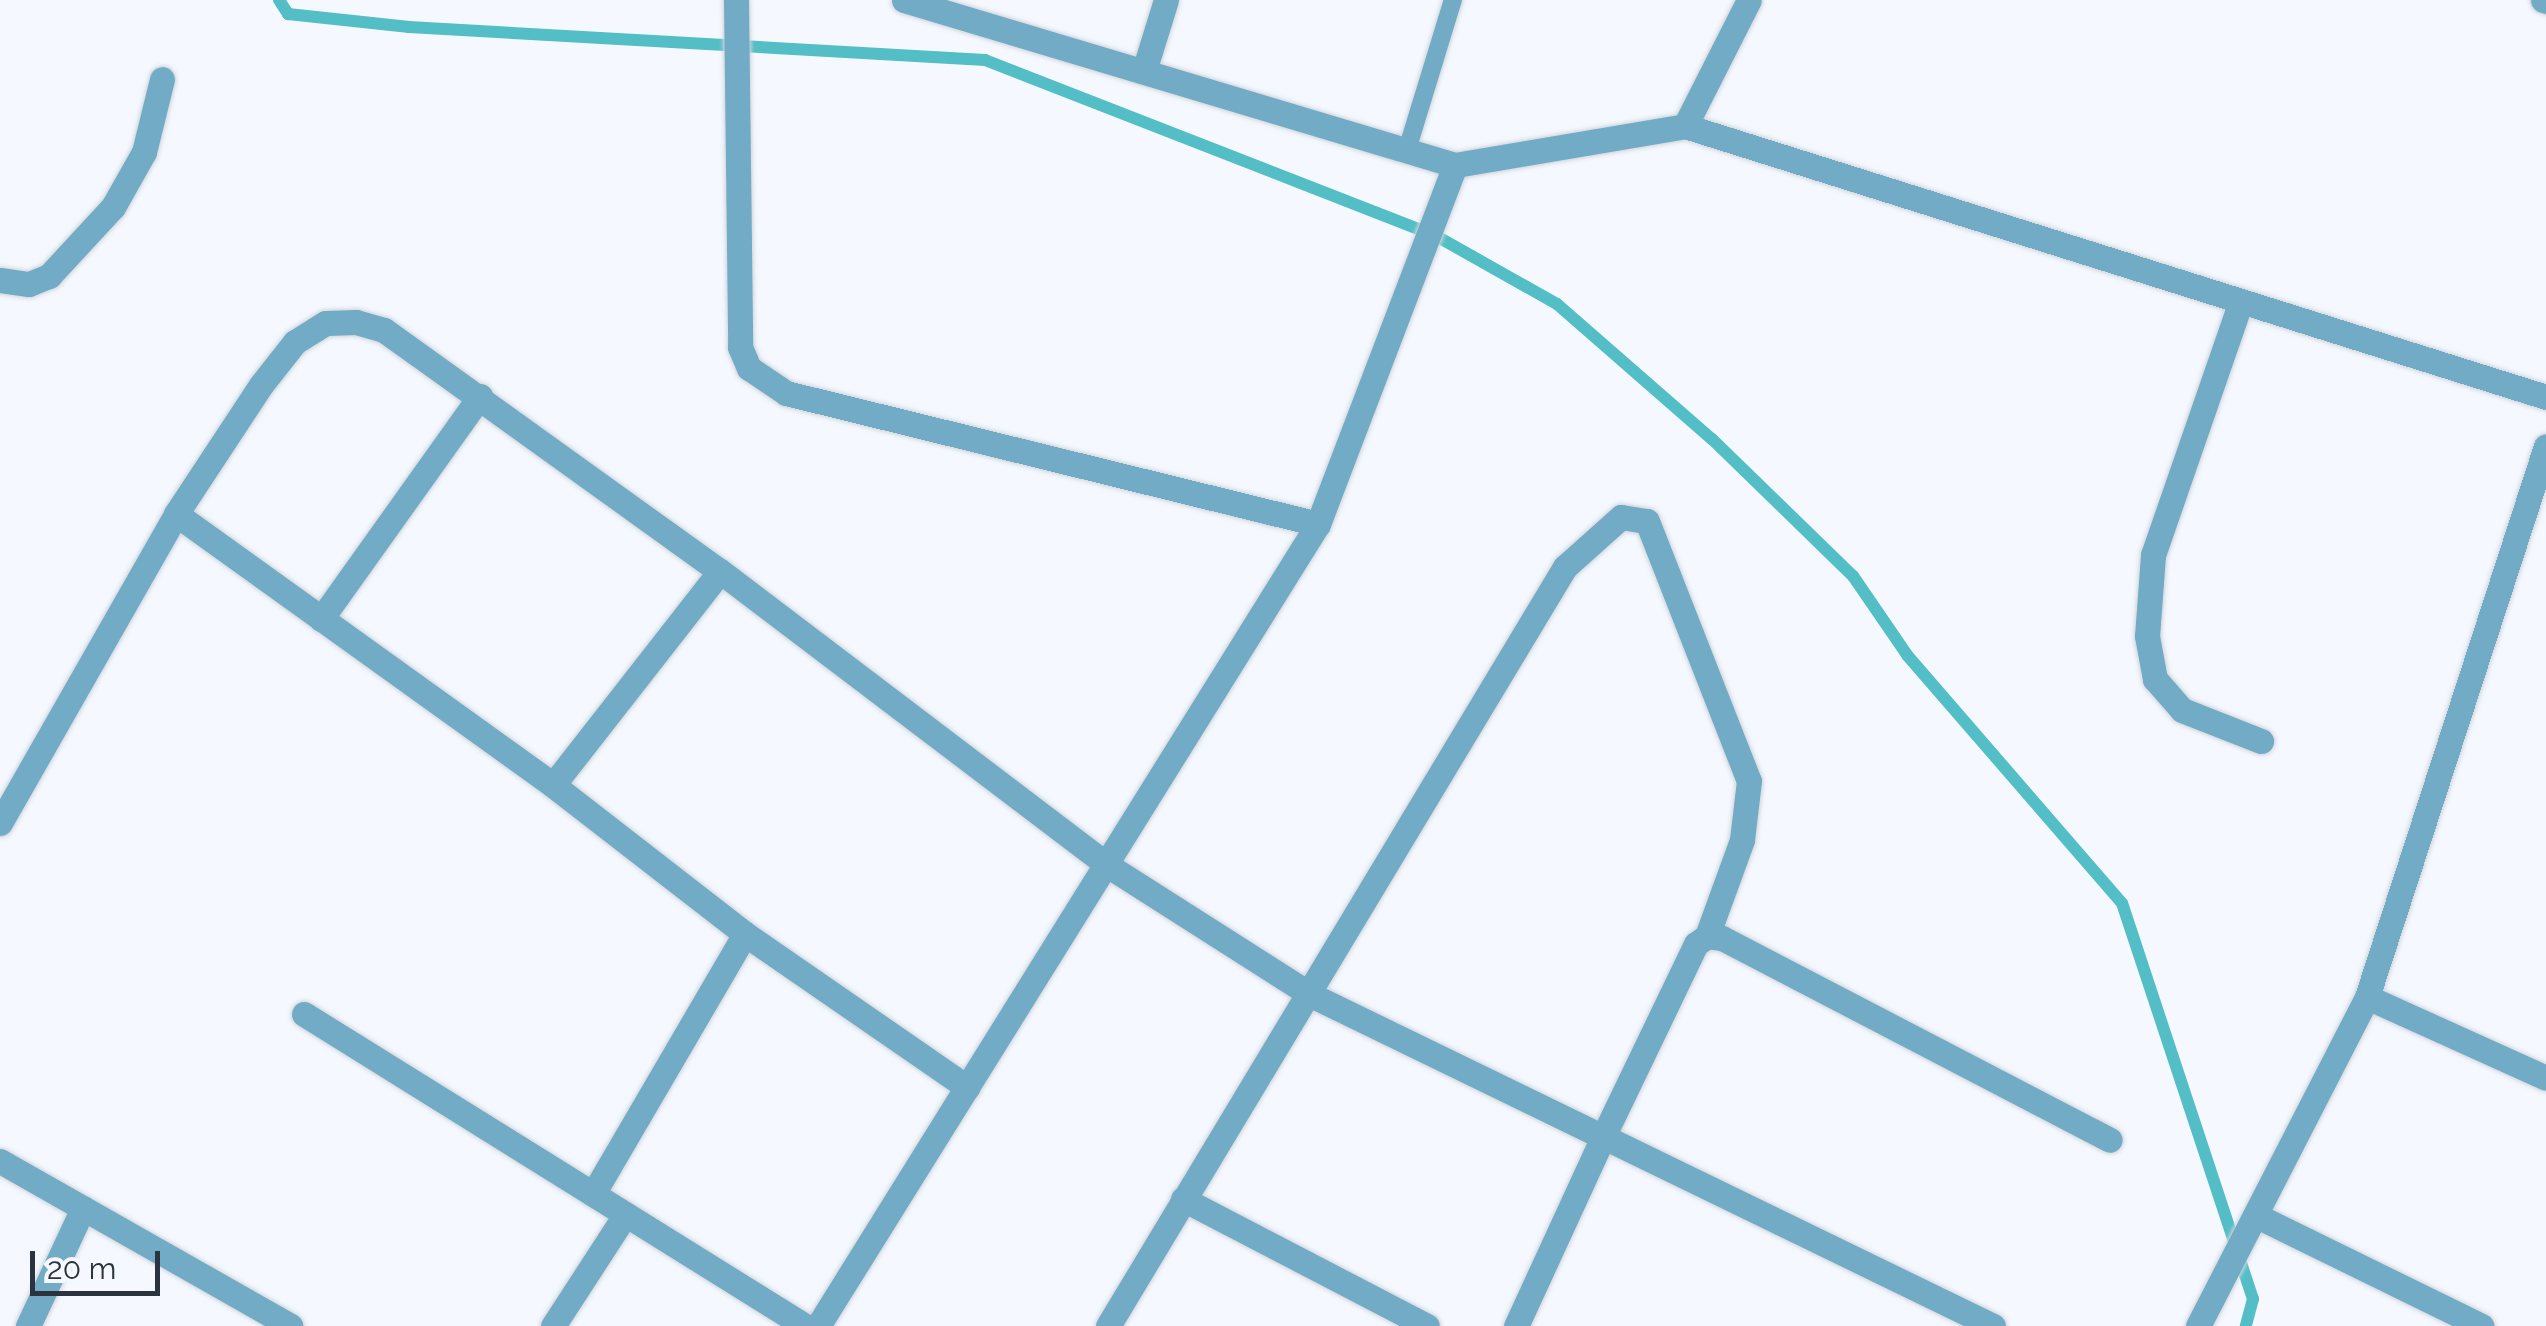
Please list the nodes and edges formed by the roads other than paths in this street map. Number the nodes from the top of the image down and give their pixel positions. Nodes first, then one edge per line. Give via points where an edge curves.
1 (736, 0) edge
2 (904, 0) edge
3 (1166, 0) edge
4 (1454, 0) edge
5 (1749, 0) edge
6 (1144, 72) junction
7 (162, 79) dead end
8 (1685, 126) junction
9 (1407, 150) junction
10 (1455, 165) junction
11 (0, 280) edge
12 (2242, 302) junction
13 (480, 396) junction
14 (2546, 397) edge
15 (2546, 446) edge
16 (176, 514) junction
17 (1318, 524) junction
18 (720, 571) junction
19 (321, 619) junction
20 (2261, 741) dead end
21 (553, 786) junction
22 (0, 822) edge
23 (1106, 865) junction
24 (745, 934) junction
25 (1706, 936) junction
26 (1311, 996) junction
27 (2367, 996) junction
28 (304, 1014) dead end
29 (2546, 1078) edge
30 (967, 1087) junction
31 (1603, 1137) junction
32 (2110, 1140) dead end
33 (0, 1161) edge
34 (593, 1194) junction
35 (1184, 1199) junction
36 (83, 1208) junction
37 (626, 1215) junction
38 (2257, 1216) junction
39 (2467, 1323) edge
40 (28, 1326) edge
41 (290, 1326) edge
42 (553, 1326) edge
43 (805, 1326) edge
44 (818, 1326) edge
45 (1108, 1326) edge
46 (1427, 1326) edge
47 (1516, 1326) edge
48 (1993, 1326) edge
49 (2198, 1326) edge

1 - 17 street via 740,347 749,368 786,393
2 - 6 street
3 - 6 street
4 - 9 lane
5 - 8 street
6 - 9 street
7 - 11 street via 144,152 113,207 49,276 29,284
8 - 10 street
8 - 12 street
9 - 10 street
10 - 17 street
12 - 14 street
12 - 20 street via 2153,554 2147,636 2155,679 2182,710
13 - 16 street via 384,330 326,323 296,342 260,385
13 - 18 street
13 - 19 street
15 - 27 street
16 - 19 street
16 - 22 street
17 - 23 street
18 - 21 street
18 - 23 street
19 - 21 street
21 - 24 street
23 - 26 street
23 - 30 street
24 - 30 street
24 - 34 street
25 - 26 street via 1742,840 1749,780 1647,521 1634,515 1591,538 1565,568
25 - 31 street via 1696,944
25 - 32 street via 1722,938
26 - 31 street
26 - 35 street
27 - 29 street
27 - 38 street
28 - 34 street
30 - 44 street
31 - 47 street
31 - 48 street
33 - 36 street
34 - 37 street
35 - 45 street
35 - 46 street
36 - 40 street
36 - 41 street
37 - 42 street
37 - 43 street
38 - 39 street
38 - 49 street

